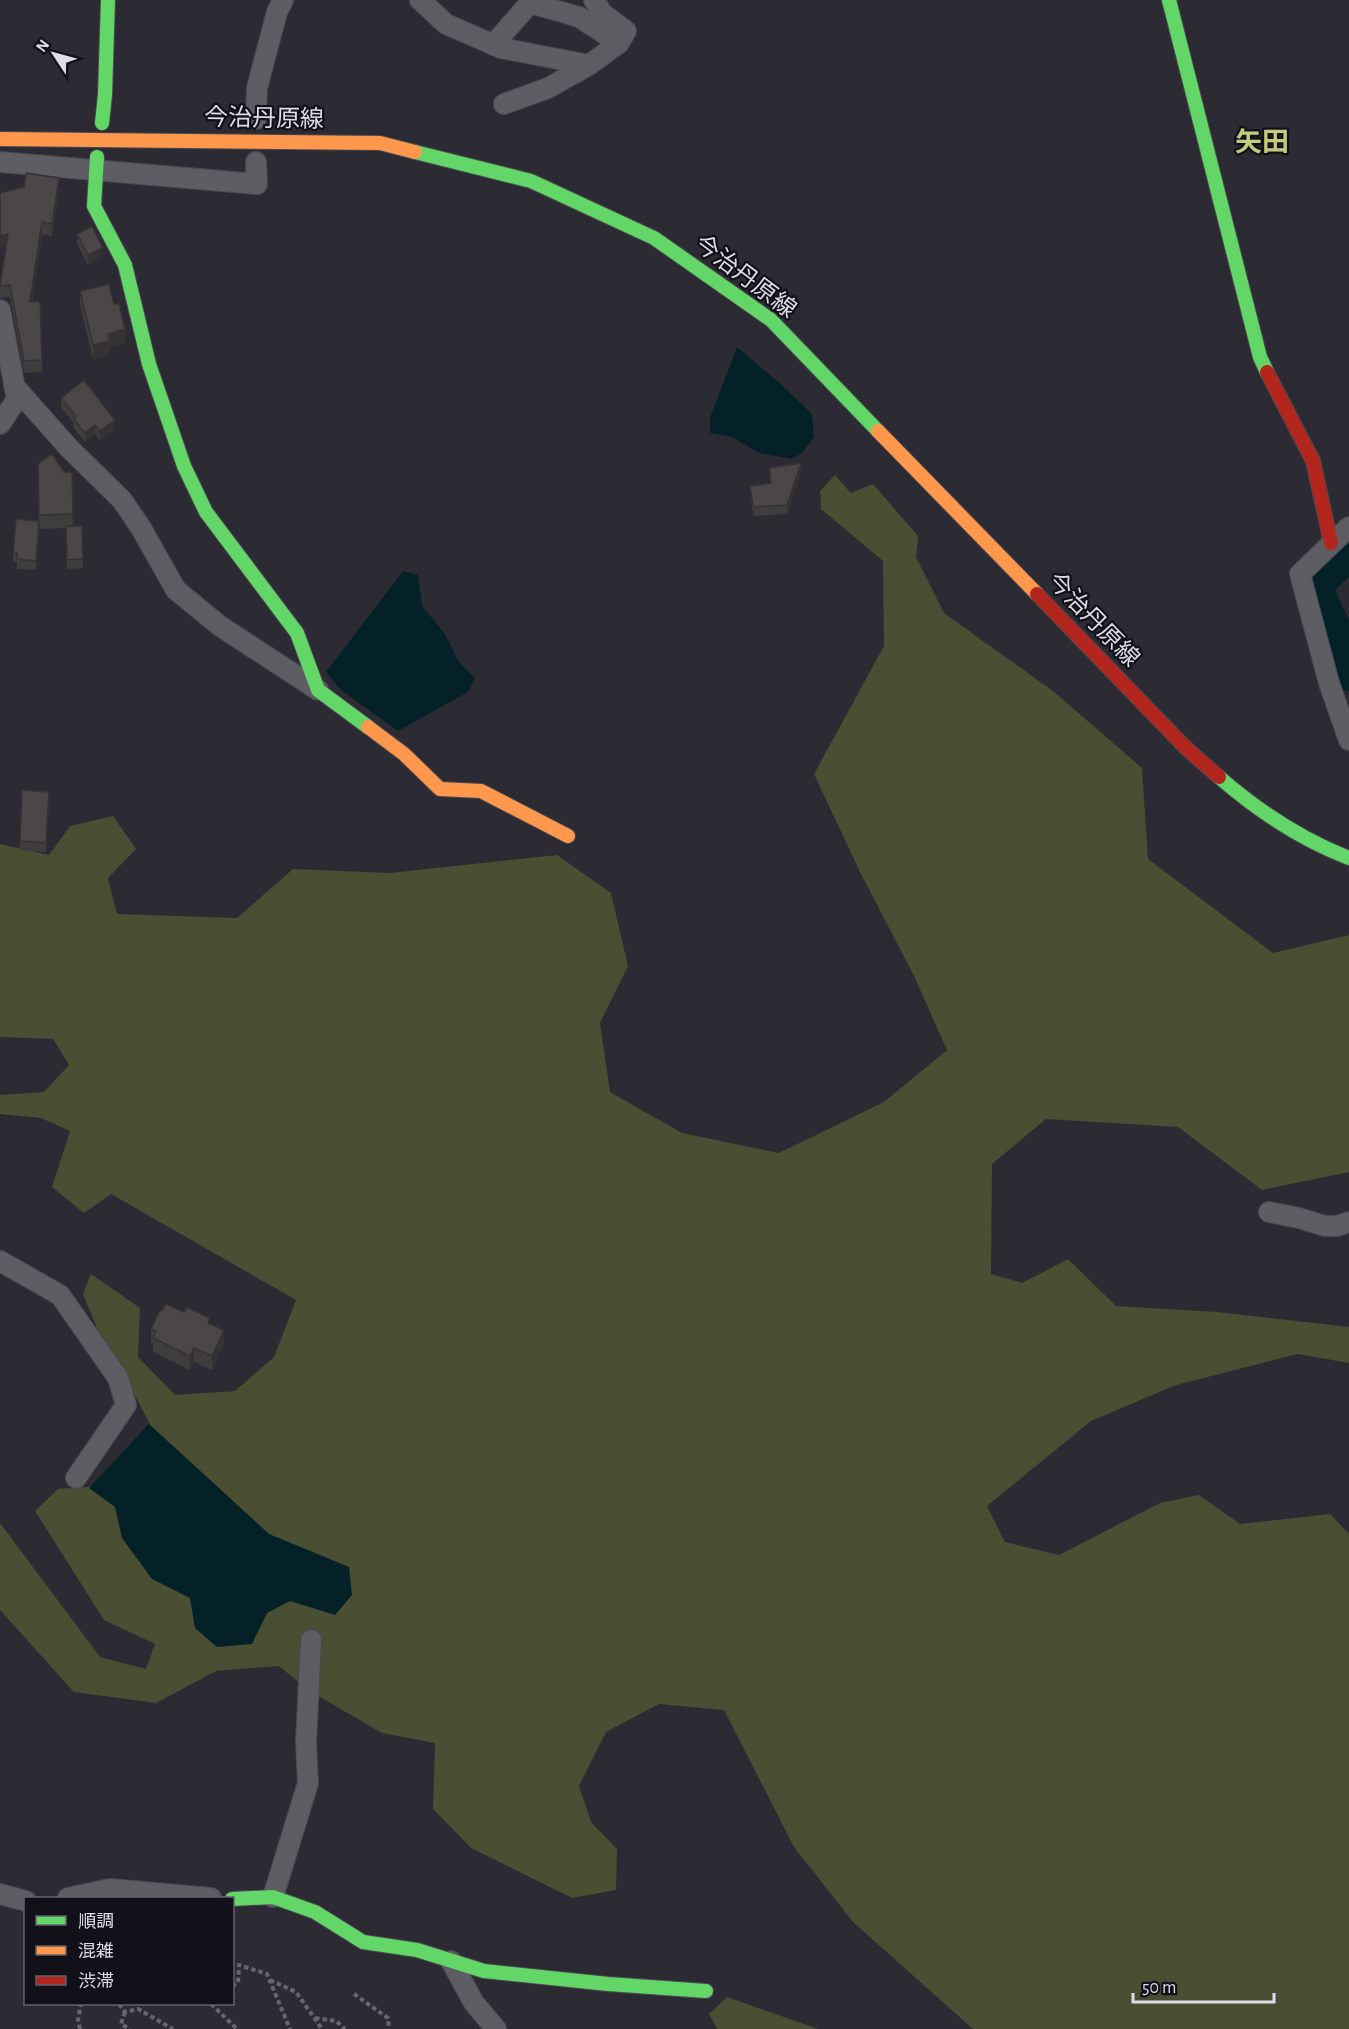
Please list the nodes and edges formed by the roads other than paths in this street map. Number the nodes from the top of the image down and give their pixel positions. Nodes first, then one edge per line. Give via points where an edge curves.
1 (108, 0) edge
2 (283, 0) edge
3 (420, 0) edge
4 (594, 0) edge
5 (1169, 0) edge
6 (619, 43) junction
7 (493, 45) junction
8 (589, 65) junction
9 (504, 104) dead end
10 (256, 119) dead end
11 (102, 123) dead end
12 (0, 139) edge
13 (0, 162) edge
14 (256, 162) dead end
15 (97, 164) junction
16 (0, 310) edge
17 (14, 386) junction
18 (0, 424) edge
19 (1349, 527) edge
20 (1331, 543) junction
21 (1329, 683) junction
22 (1349, 686) edge
23 (318, 690) junction
24 (1349, 740) edge
25 (568, 836) dead end
26 (1349, 858) edge
27 (1269, 1212) dead end
28 (1349, 1222) edge
29 (0, 1261) edge
30 (76, 1478) dead end
31 (311, 1640) dead end
32 (0, 1894) edge
33 (76, 1897) edge
34 (193, 1897) edge
35 (273, 1897) junction
36 (234, 1899) edge
37 (24, 1900) edge
38 (451, 1961) junction
39 (706, 1991) dead end
40 (496, 2029) edge

1 - 11 street
2 - 10 street via 257,88
3 - 7 street via 446,24
4 - 6 street via 602,14 626,31
5 - 20 street via 1260,357 1313,461
6 - 7 street via 579,17 531,3
6 - 8 street
7 - 8 street
8 - 9 street via 548,88
12 - 26 street, 今治丹原線 via 380,143 531,181 654,238 771,320 1185,747 1233,789 1297,835
13 - 15 street
14 - 15 street via 257,184
15 - 23 street via 94,206 125,265 149,364 184,466 206,513 297,633
16 - 17 street
17 - 18 street via 17,399
17 - 23 street via 122,500 176,590 220,626
19 - 20 street
20 - 21 street via 1300,574
21 - 22 street
21 - 24 street
23 - 25 street via 404,754 440,789 481,791
27 - 28 street via 1325,1226
29 - 30 street via 60,1295 118,1378 126,1405
31 - 35 street via 308,1783
32 - 37 street
33 - 34 street via 110,1888
35 - 36 street
35 - 38 street via 315,1912 363,1942 417,1950
38 - 39 street via 484,1971
38 - 40 street via 474,2003

